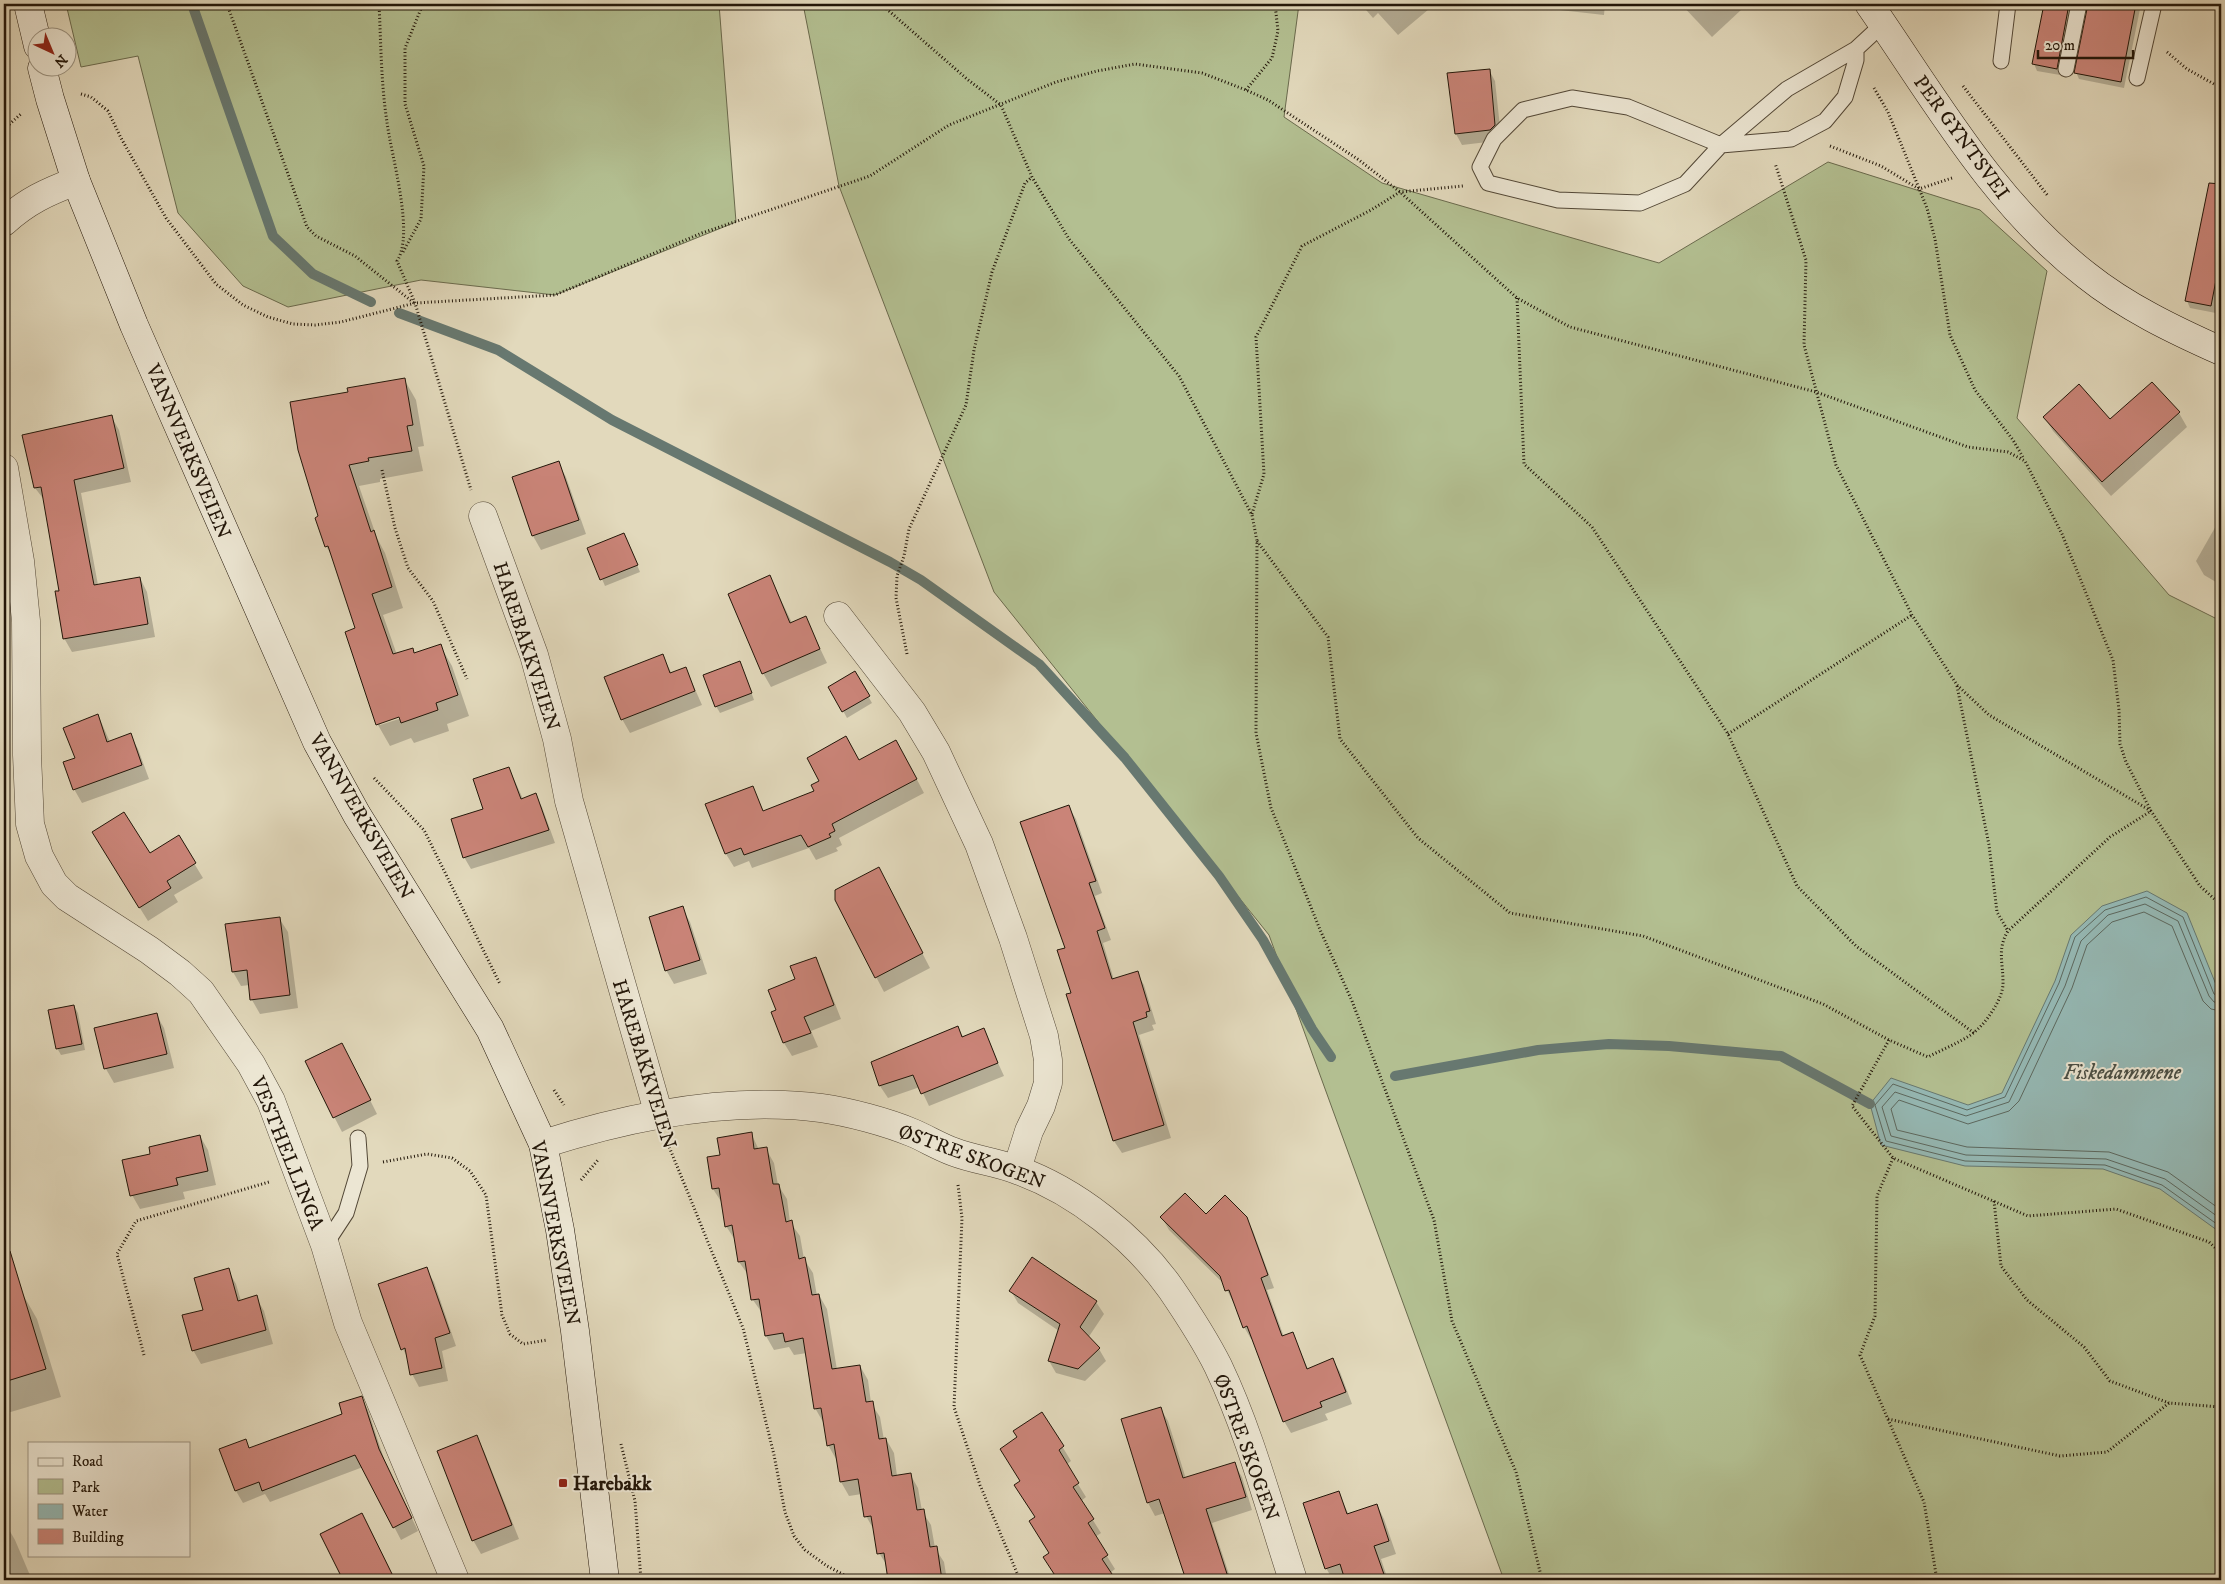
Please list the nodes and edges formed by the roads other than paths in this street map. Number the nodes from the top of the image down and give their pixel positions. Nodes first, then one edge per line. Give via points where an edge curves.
1 (28, 4) edge
2 (2008, 4) edge
3 (2079, 4) edge
4 (2154, 4) edge
5 (1876, 14) edge
6 (34, 28) edge
7 (1856, 54) junction
8 (2001, 60) dead end
9 (2066, 68) dead end
10 (45, 78) edge
11 (2136, 78) dead end
12 (1721, 144) junction
13 (76, 181) junction
14 (4, 222) edge
15 (2220, 346) edge
16 (4, 468) edge
17 (483, 516) road end
18 (838, 616) dead end
19 (658, 1114) junction
20 (358, 1138) dead end
21 (543, 1144) junction
22 (1017, 1169) junction
23 (326, 1246) junction
24 (455, 1580) edge
25 (605, 1580) edge
26 (1293, 1580) edge

1 - 6 street
2 - 8 lane
3 - 9 lane
4 - 11 lane
5 - 7 lane
5 - 15 street, PER GYNTSVEI via 1981,168 2015,210 2051,246 2086,276 2119,298 2159,321
7 - 12 lane via 1786,89
7 - 12 lane via 1845,97 1825,121 1791,140
10 - 13 street, VANNVERKSVEIEN
12 - 12 lane via 1628,107 1572,98 1523,110 1494,139 1480,167 1488,183 1558,200 1640,203 1685,184
13 - 14 street via 42,194
13 - 21 street, VANNVERKSVEIEN via 183,440 317,742 357,815 490,1029
16 - 23 street, VESTHELLINGA via 20,561 26,621 30,824 38,856 54,884 67,897 149,950 201,992 251,1064 271,1101
17 - 19 street, HAREBAKKVEIEN via 534,655 572,810
18 - 22 street via 912,712 936,752 979,844 1016,947 1044,1036 1048,1060 1048,1083
19 - 21 street, ØSTRE SKOGEN via 582,1131
19 - 22 street, ØSTRE SKOGEN via 752,1103 822,1108 911,1132 955,1152
20 - 23 lane via 360,1166 346,1213
21 - 25 street, VANNVERKSVEIEN via 575,1331
22 - 26 street, ØSTRE SKOGEN via 1046,1182 1103,1220 1129,1241 1171,1289 1217,1365 1236,1409
23 - 24 street, VESTHELLINGA via 348,1323

